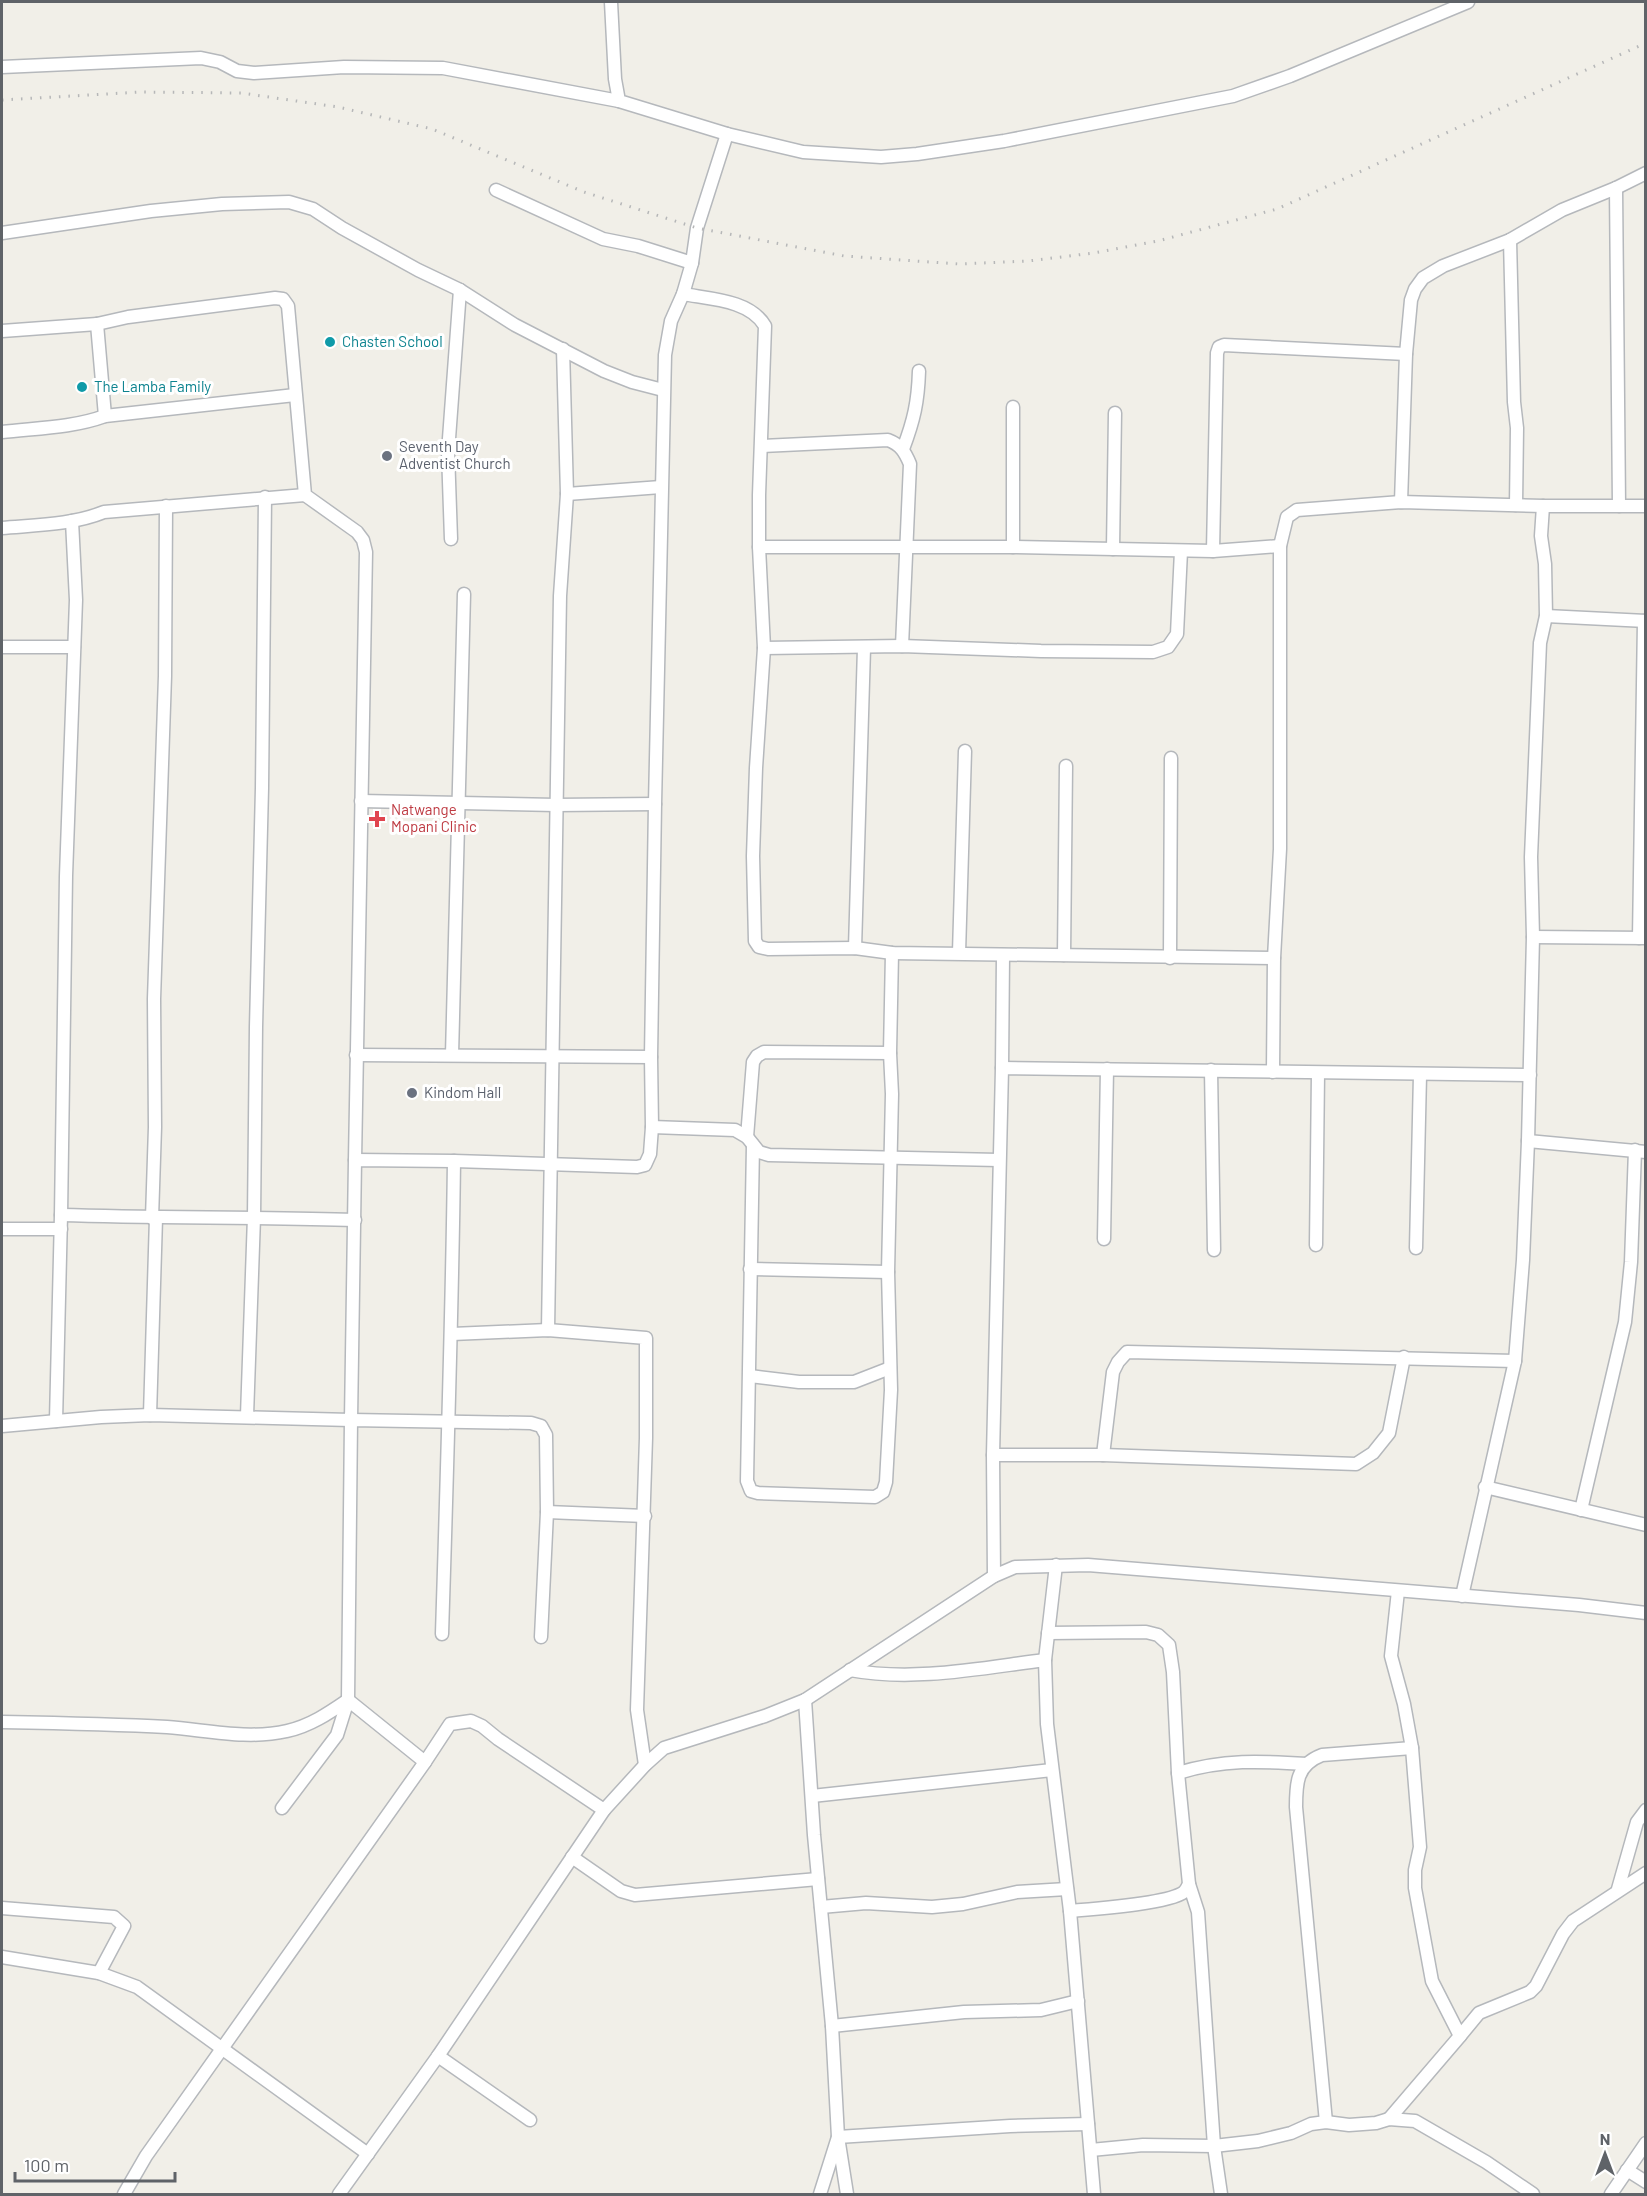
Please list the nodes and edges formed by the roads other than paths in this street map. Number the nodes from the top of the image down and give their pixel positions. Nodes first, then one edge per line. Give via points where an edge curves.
1 (612, 2) edge
2 (1468, 2) edge
3 (2, 67) edge
4 (619, 101) junction
5 (727, 134) junction
6 (1646, 173) edge
7 (1616, 188) junction
8 (496, 190) dead end
9 (2, 233) edge
10 (1510, 240) junction
11 (692, 263) junction
12 (460, 290) junction
13 (683, 294) junction
14 (97, 324) junction
15 (2, 331) edge
16 (563, 349) junction
17 (1407, 354) junction
18 (919, 371) dead end
19 (663, 390) junction
20 (295, 395) junction
21 (1013, 407) dead end
22 (1115, 413) dead end
23 (105, 416) junction
24 (2, 432) edge
25 (762, 446) junction
26 (903, 449) junction
27 (662, 487) junction
28 (567, 494) junction
29 (305, 495) junction
30 (265, 497) junction
31 (1401, 502) junction
32 (1516, 505) junction
33 (166, 506) junction
34 (1543, 506) junction
35 (1619, 506) junction
36 (1646, 506) edge
37 (72, 521) junction
38 (2, 528) edge
39 (451, 539) dead end
40 (1280, 546) junction
41 (759, 547) junction
42 (1013, 547) junction
43 (906, 548) junction
44 (1113, 549) junction
45 (1181, 551) junction
46 (1213, 551) junction
47 (464, 594) dead end
48 (1546, 616) junction
49 (1645, 621) edge
50 (902, 646) junction
51 (2, 647) edge
52 (74, 647) junction
53 (764, 648) junction
54 (864, 648) junction
55 (1645, 728) edge
56 (965, 751) dead end
57 (1171, 758) dead end
58 (1066, 766) dead end
59 (361, 801) junction
60 (459, 803) junction
61 (655, 804) junction
62 (556, 805) junction
63 (1644, 829) edge
64 (1533, 937) junction
65 (1642, 938) edge
66 (855, 948) junction
67 (959, 952) junction
68 (892, 953) junction
69 (1003, 955) junction
70 (1064, 955) junction
71 (1170, 958) junction
72 (1274, 958) junction
73 (890, 1053) junction
74 (356, 1055) junction
75 (452, 1055) junction
76 (553, 1057) junction
77 (651, 1057) junction
78 (1002, 1068) junction
79 (1107, 1069) junction
80 (1211, 1070) junction
81 (1273, 1072) junction
82 (1318, 1073) junction
83 (1420, 1075) junction
84 (1530, 1075) junction
85 (652, 1127) junction
86 (1528, 1140) junction
87 (750, 1141) junction
88 (1640, 1151) edge
89 (891, 1159) junction
90 (356, 1160) junction
91 (999, 1160) junction
92 (454, 1161) junction
93 (550, 1164) junction
94 (62, 1215) junction
95 (254, 1217) junction
96 (154, 1218) junction
97 (355, 1220) junction
98 (2, 1229) edge
99 (61, 1229) junction
100 (1104, 1239) dead end
101 (1316, 1245) dead end
102 (1416, 1248) dead end
103 (1214, 1250) dead end
104 (750, 1269) junction
105 (888, 1272) junction
106 (548, 1330) junction
107 (452, 1334) junction
108 (1404, 1357) junction
109 (1515, 1361) junction
110 (890, 1368) junction
111 (750, 1376) junction
112 (150, 1415) junction
113 (247, 1416) junction
114 (351, 1419) junction
115 (56, 1421) junction
116 (448, 1421) junction
117 (2, 1426) edge
118 (993, 1455) junction
119 (1103, 1455) junction
120 (1485, 1487) junction
121 (1581, 1510) junction
122 (547, 1512) junction
123 (645, 1515) junction
124 (1646, 1526) edge
125 (1056, 1565) junction
126 (994, 1576) junction
127 (1398, 1591) junction
128 (1462, 1596) junction
129 (1646, 1613) edge
130 (1048, 1633) junction
131 (442, 1634) dead end
132 (541, 1638) dead end
133 (1045, 1660) junction
134 (850, 1670) junction
135 (348, 1700) junction
136 (805, 1700) junction
137 (2, 1722) edge
138 (1412, 1748) junction
139 (425, 1762) junction
140 (1307, 1764) junction
141 (645, 1765) junction
142 (1052, 1770) junction
143 (1178, 1773) junction
144 (812, 1796) junction
145 (282, 1808) dead end
146 (604, 1810) junction
147 (1646, 1810) edge
148 (572, 1857) junction
149 (1646, 1873) edge
150 (818, 1879) junction
151 (1189, 1884) junction
152 (1067, 1889) junction
153 (1618, 1889) junction
154 (821, 1907) junction
155 (2, 1908) edge
156 (1070, 1911) junction
157 (2, 1958) edge
158 (99, 1973) junction
159 (1078, 2001) junction
160 (832, 2026) junction
161 (1460, 2036) junction
162 (221, 2049) junction
163 (438, 2056) junction
164 (1389, 2119) junction
165 (530, 2120) dead end
166 (1326, 2122) junction
167 (1088, 2124) junction
168 (838, 2137) junction
169 (1646, 2143) edge
170 (1214, 2145) junction
171 (1091, 2150) junction
172 (368, 2154) junction
173 (1627, 2170) junction
174 (1646, 2182) edge
175 (124, 2194) edge
176 (339, 2194) edge
177 (820, 2194) edge
178 (847, 2194) edge
179 (1094, 2194) edge
180 (1221, 2194) edge
181 (1533, 2194) edge
182 (1611, 2194) edge

1 - 4 street
2 - 5 street via 1233,96 1005,141 882,157 803,152
3 - 4 street via 201,58 254,73 344,67 443,68
4 - 5 street
5 - 11 street via 697,228
6 - 7 street
7 - 10 street via 1562,210
7 - 35 street
8 - 11 street via 603,239
9 - 12 street via 151,211 289,202 313,209
10 - 17 street via 1423,278 1411,300
10 - 32 street
11 - 13 street
12 - 16 street via 515,325
12 - 39 street via 448,452
13 - 19 street via 671,321
13 - 25 street via 744,308 765,326
14 - 15 street
14 - 20 street via 128,316 283,299 288,306
14 - 23 street
16 - 19 street via 604,371
16 - 28 street
17 - 31 street
17 - 46 street via 1224,345 1219,348
18 - 26 street via 918,400
19 - 27 street
20 - 23 street
20 - 29 street
21 - 42 street
22 - 44 street
23 - 24 street via 74,424
25 - 26 street via 888,440
25 - 41 street
26 - 43 street via 910,464
27 - 28 street
27 - 61 street
28 - 62 street via 560,596
29 - 30 street
29 - 59 street via 357,532 366,552
30 - 33 street
30 - 95 street
31 - 32 street
31 - 40 street via 1297,510 1287,517
32 - 34 street
33 - 37 street via 104,512
33 - 96 street via 165,676 154,999
34 - 35 street
34 - 48 street
35 - 36 street
37 - 38 street
37 - 52 street
40 - 46 street
40 - 72 street via 1280,849
41 - 43 street
41 - 53 street
42 - 43 street
42 - 44 street
43 - 50 street
44 - 45 street
45 - 46 street
45 - 50 street via 1177,634 1168,647 1153,652 1108,652
47 - 60 street
48 - 49 street
48 - 64 street via 1540,643 1531,856
49 - 55 street
50 - 54 street
51 - 52 street
52 - 94 street via 66,876
53 - 54 street
53 - 66 street via 754,834 755,941 759,947 768,949
54 - 66 street
55 - 63 street
56 - 67 street
57 - 71 street
58 - 70 street
59 - 60 street
59 - 74 street
60 - 62 street
60 - 75 street
61 - 62 street
61 - 77 street
62 - 76 street
63 - 65 street
64 - 65 street
64 - 84 street
66 - 68 street
67 - 68 street
67 - 69 street
68 - 73 street
69 - 70 street
69 - 78 street
70 - 71 street
71 - 72 street
72 - 81 street
73 - 87 street via 764,1052 757,1056 753,1062
73 - 89 street
74 - 75 street
74 - 90 street
75 - 76 street
76 - 77 street
76 - 93 street
77 - 85 street
78 - 79 street
78 - 91 street
79 - 80 street
79 - 100 street
80 - 81 street
80 - 103 street
81 - 82 street
82 - 83 street
82 - 101 street
83 - 84 street
83 - 102 street
84 - 86 street
85 - 87 street via 735,1130
85 - 93 street via 645,1165
86 - 88 street
86 - 109 street
87 - 89 street via 759,1152 770,1155
87 - 104 street
88 - 121 street via 1624,1322
89 - 91 street
89 - 105 street
90 - 92 street
90 - 97 street
91 - 118 street
92 - 93 street
92 - 107 street
93 - 106 street
94 - 96 street
94 - 99 street
95 - 96 street
95 - 97 street
95 - 113 street
96 - 112 street
97 - 114 street
98 - 99 street
99 - 115 street
104 - 105 street
104 - 111 street
105 - 110 street
106 - 107 street
106 - 123 street via 646,1338
107 - 116 street
108 - 109 street
108 - 119 street via 1389,1433 1373,1453 1356,1464
108 - 119 street via 1127,1352 1113,1372
109 - 120 street
110 - 111 street via 854,1382 818,1383
110 - 111 street via 886,1482 883,1492 875,1497 751,1491 747,1481
112 - 113 street
112 - 115 street
113 - 114 street
114 - 116 street
114 - 135 street
115 - 117 street
116 - 122 street via 541,1426 546,1435
116 - 131 street
118 - 119 street
118 - 126 street
120 - 121 street
120 - 128 street
121 - 124 street
122 - 123 street
122 - 132 street
123 - 141 street via 637,1710
125 - 126 street via 1016,1567
125 - 127 street
125 - 130 street
126 - 134 street
127 - 128 street
127 - 138 street via 1391,1656
128 - 129 street
130 - 133 street
130 - 143 street via 1146,1632 1158,1635 1169,1645
133 - 134 street via 946,1673 872,1674
133 - 142 street
134 - 136 street
135 - 137 street via 304,1725 265,1734 115,1724
135 - 139 street
135 - 145 street via 337,1735
136 - 141 street via 664,1748
136 - 144 street
138 - 140 street via 1331,1753
138 - 161 street via 1420,1847 1415,1870 1417,1900 1432,1981
139 - 146 street via 450,1724 471,1721
139 - 162 street
140 - 143 street via 1238,1761
140 - 166 street via 1296,1779 1296,1808
141 - 146 street
142 - 144 street
142 - 152 street
143 - 151 street
144 - 150 street
146 - 148 street
147 - 153 street via 1637,1822
148 - 150 street via 621,1891 635,1895
148 - 163 street
149 - 153 street
150 - 154 street
151 - 156 street via 1185,1892 1153,1901
151 - 170 street via 1198,1912
152 - 154 street via 932,1907 866,1903
152 - 156 street
153 - 161 street via 1573,1922 1530,1992 1479,2013
154 - 160 street
155 - 158 street via 119,1920 124,1926
156 - 159 street
157 - 158 street
158 - 162 street via 137,1987
159 - 160 street via 1041,2010 964,2012
159 - 167 street
160 - 168 street
161 - 164 street
162 - 172 street
162 - 175 street
163 - 165 street
163 - 172 street
164 - 166 street via 1361,2124
164 - 181 street via 1414,2121
166 - 170 street via 1276,2137
167 - 168 street
167 - 171 street
168 - 177 street
168 - 178 street
169 - 173 street
170 - 171 street
170 - 180 street
171 - 179 street
172 - 176 street
173 - 174 street
173 - 182 street

